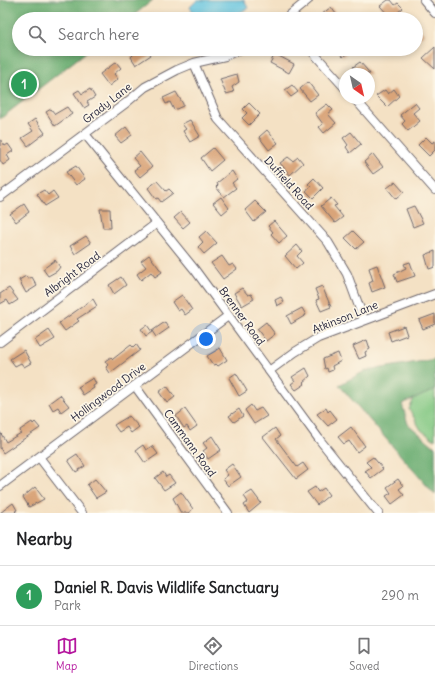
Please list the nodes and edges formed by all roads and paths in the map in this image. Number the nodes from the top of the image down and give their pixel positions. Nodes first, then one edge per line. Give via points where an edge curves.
1 (308, 0) edge
2 (430, 2) edge
3 (294, 12) edge
4 (435, 13) edge
5 (225, 56) edge
6 (316, 56) edge
7 (194, 63) junction
8 (339, 81) edge
9 (359, 104) edge
10 (85, 134) junction
11 (435, 190) edge
12 (0, 197) edge
13 (157, 224) junction
14 (435, 294) edge
15 (228, 316) junction
16 (364, 320) junction
17 (0, 342) edge
18 (269, 371) junction
19 (134, 386) junction
20 (39, 457) junction
21 (0, 486) edge
22 (82, 513) edge
23 (228, 513) edge
24 (378, 513) edge

1 - 3 street
2 - 4 street
5 - 7 street, Grady Lane
6 - 8 street
7 - 10 street, Grady Lane via 145,87
7 - 16 street, Duffield Road via 218,119 328,242 341,261
9 - 11 street
10 - 12 street, Grady Lane
10 - 13 street, Brenner Road
13 - 15 street, Brenner Road
13 - 17 street, Albright Road
14 - 16 street, Atkinson Lane
15 - 18 street, Brenner Road
15 - 19 street, Hollingwood Drive
16 - 18 street, Atkinson Lane via 318,338
18 - 24 street, Brenner Road
19 - 20 street, Hollingwood Drive
19 - 23 street, Cammann Road
20 - 21 street, Hollingwood Drive
20 - 22 street

